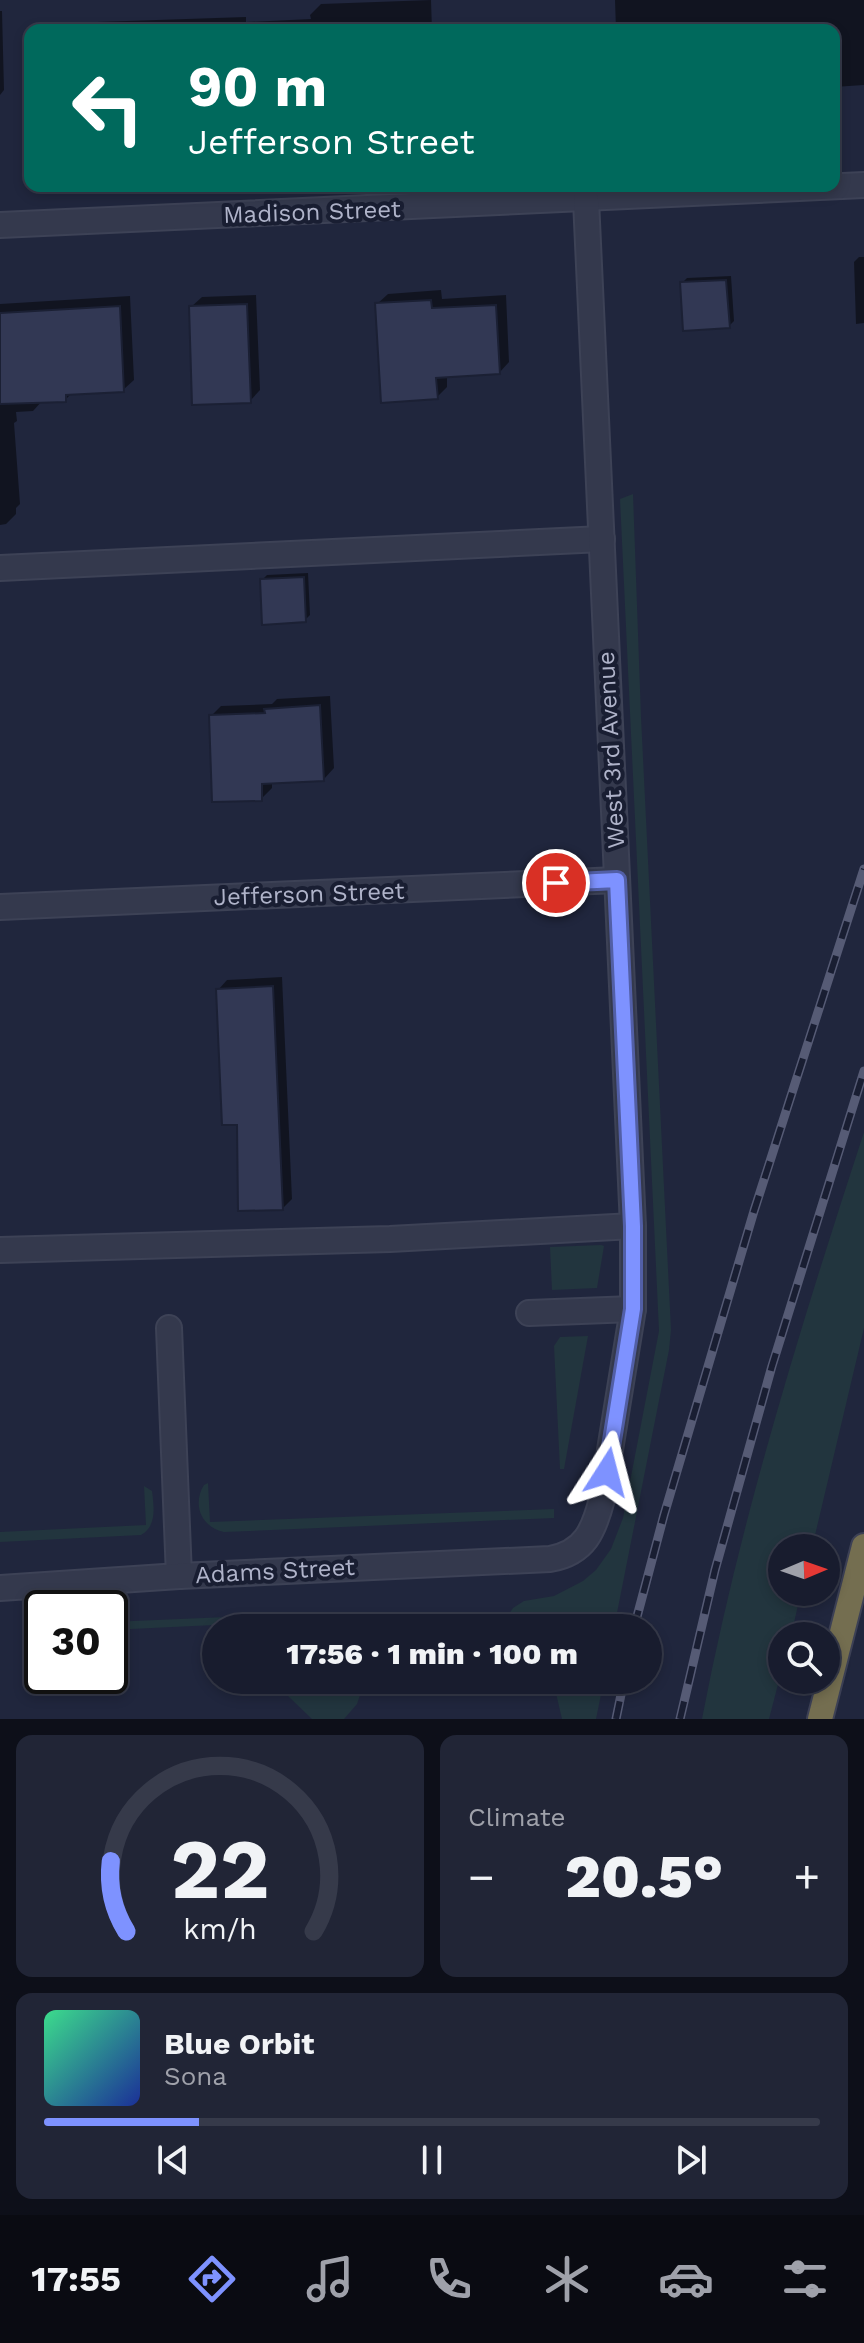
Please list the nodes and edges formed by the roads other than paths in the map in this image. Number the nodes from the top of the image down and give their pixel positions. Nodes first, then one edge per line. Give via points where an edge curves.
1 (864, 185) edge
2 (840, 186) edge
3 (734, 192) edge
4 (586, 200) junction
5 (0, 225) edge
6 (602, 539) junction
7 (0, 568) edge
8 (617, 880) junction
9 (0, 907) edge
10 (633, 1226) junction
11 (0, 1250) edge
12 (633, 1309) junction
13 (529, 1313) dead end
14 (169, 1328) dead end
15 (864, 1546) edge
16 (550, 1559) joint
17 (179, 1576) junction
18 (0, 1588) edge
19 (820, 1719) edge

1 - 2 street, Madison Street
3 - 4 street, Madison Street
4 - 5 street, Madison Street
4 - 6 street, West 3rd Avenue
6 - 7 street
6 - 8 street, West 3rd Avenue
8 - 9 street, Jefferson Street
8 - 10 street, West 3rd Avenue
10 - 11 street
10 - 12 street, West 3rd Avenue
12 - 13 street
12 - 16 street, West 3rd Avenue via 596,1523 573,1552
14 - 17 street
15 - 19 highway
16 - 17 street, Adams Street
17 - 18 street, Adams Street

